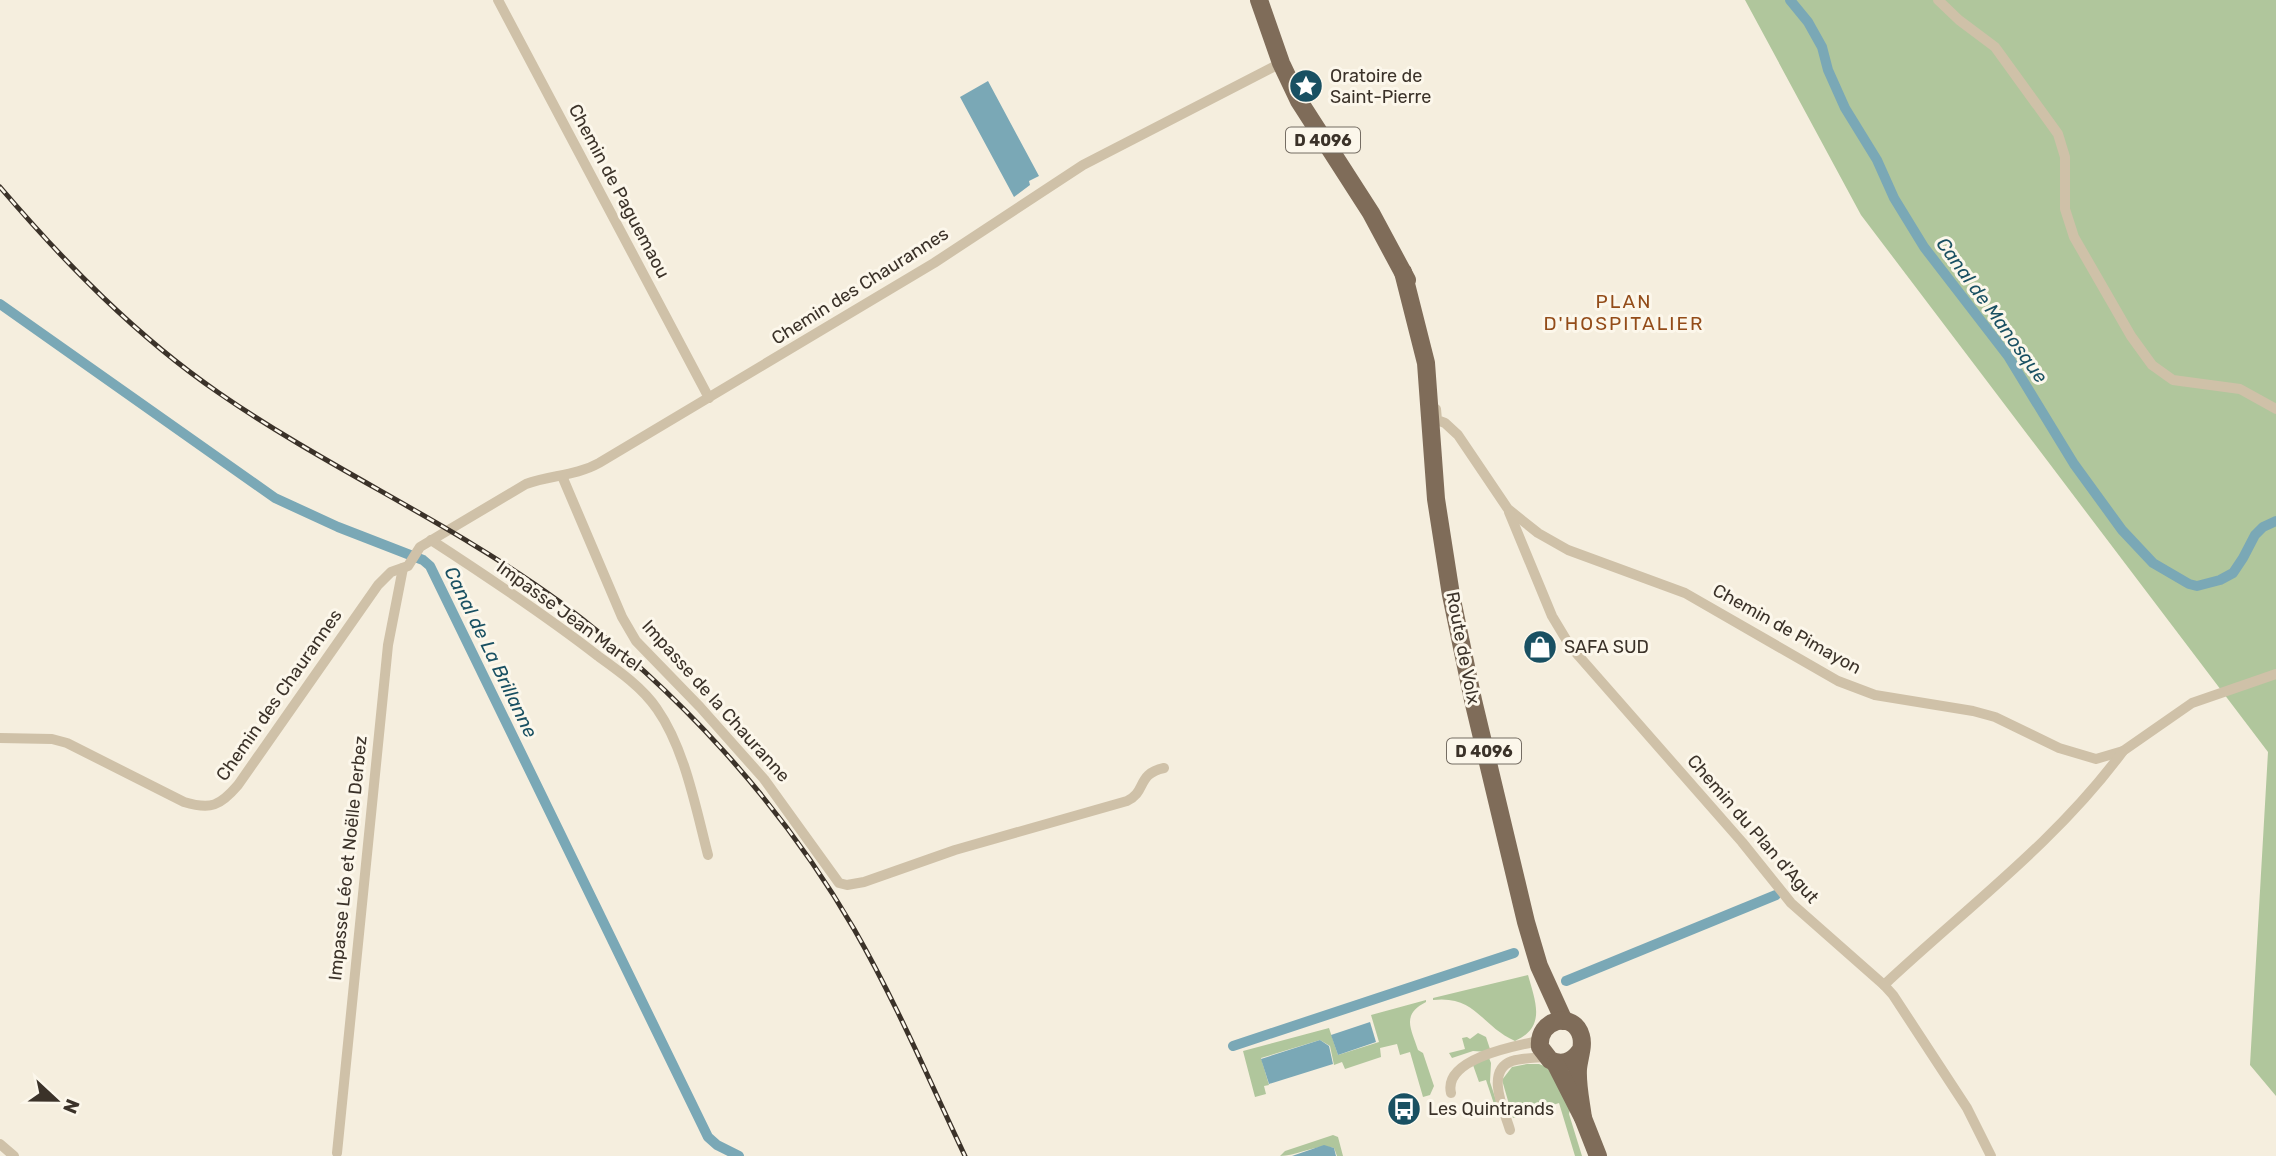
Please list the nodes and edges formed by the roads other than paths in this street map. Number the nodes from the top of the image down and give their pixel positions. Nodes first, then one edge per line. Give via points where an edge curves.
1 (498, 0) edge
2 (1259, 0) edge
3 (1938, 0) edge
4 (1281, 63) junction
5 (1403, 272) junction
6 (1426, 363) junction
7 (709, 398) junction
8 (2276, 410) edge
9 (1440, 422) junction
10 (562, 476) junction
11 (1508, 509) junction
12 (1442, 533) junction
13 (431, 540) junction
14 (410, 560) junction
15 (2276, 674) edge
16 (0, 738) edge
17 (2123, 751) junction
18 (1164, 768) dead end
19 (708, 855) dead end
20 (1539, 966) junction
21 (1884, 985) junction
22 (1564, 1021) junction
23 (1546, 1047) junction
24 (1580, 1051) junction
25 (1451, 1093) dead end
26 (1583, 1118) junction
27 (1510, 1130) dead end
28 (0, 1144) edge
29 (337, 1153) dead end
30 (14, 1156) edge
31 (1598, 1156) edge
32 (1992, 1156) edge

1 - 7 street, Chemin de Paguemaou
2 - 4 main road, Route de Volx / D 4096
3 - 8 street via 1995,47 2058,134 2064,150 2065,209 2074,237 2152,365 2173,380 2240,388
4 - 5 main road, Route de Volx / D 4096
4 - 7 street, Chemin des Chaurannes via 1083,165 934,263
5 - 6 main road, Route de Volx / D 4096
5 - 9 main road, Route de Volx / D 4096 via 1428,330
6 - 9 street via 1433,373
6 - 12 main road, Route de Volx / D 4096
7 - 10 street, Chemin des Chaurannes via 592,467
9 - 11 street, Chemin de Pimayon via 1458,435
9 - 12 main road, Route de Volx / D 4096
10 - 13 street, Chemin des Chaurannes via 526,484
10 - 18 street, Impasse de la Chauranne via 636,641 764,779 839,883 864,882 1126,801 1148,774
11 - 17 street, Chemin de Pimayon via 1560,546 1678,590 1850,686 1898,700 1995,717 2083,757 2105,758
11 - 21 street, Chemin du Plan d'Agut via 1552,616 1570,646 1791,903
12 - 20 main road, Route de Volx / D 4096 via 1473,700
13 - 14 street, Chemin des Chaurannes
13 - 19 street, Impasse Jean Martel via 541,613 652,702 682,763
14 - 16 street, Chemin des Chaurannes via 378,585 238,785 216,805 184,802 60,741
14 - 29 street, Impasse Léo et Noëlle Derbez via 388,645
15 - 17 street, Chemin de Pimayon via 2192,703
17 - 21 street via 2032,851
20 - 22 main road, Route de Volx / D 4096
20 - 23 main road, Route de Volx / D 4096
21 - 32 street, Chemin du Plan d'Agut via 1968,1108
22 - 23 main road via 1554,1021
22 - 24 main road via 1580,1032
23 - 24 main road via 1569,1062
23 - 25 street via 1493,1054 1464,1065 1452,1077
23 - 26 main road, Route de Volx / D 4096
23 - 27 street via 1510,1062 1499,1074 1497,1084
24 - 26 main road, Route de Volx / D 4096
26 - 31 main road, Route de Volx / D 4096
28 - 30 street

